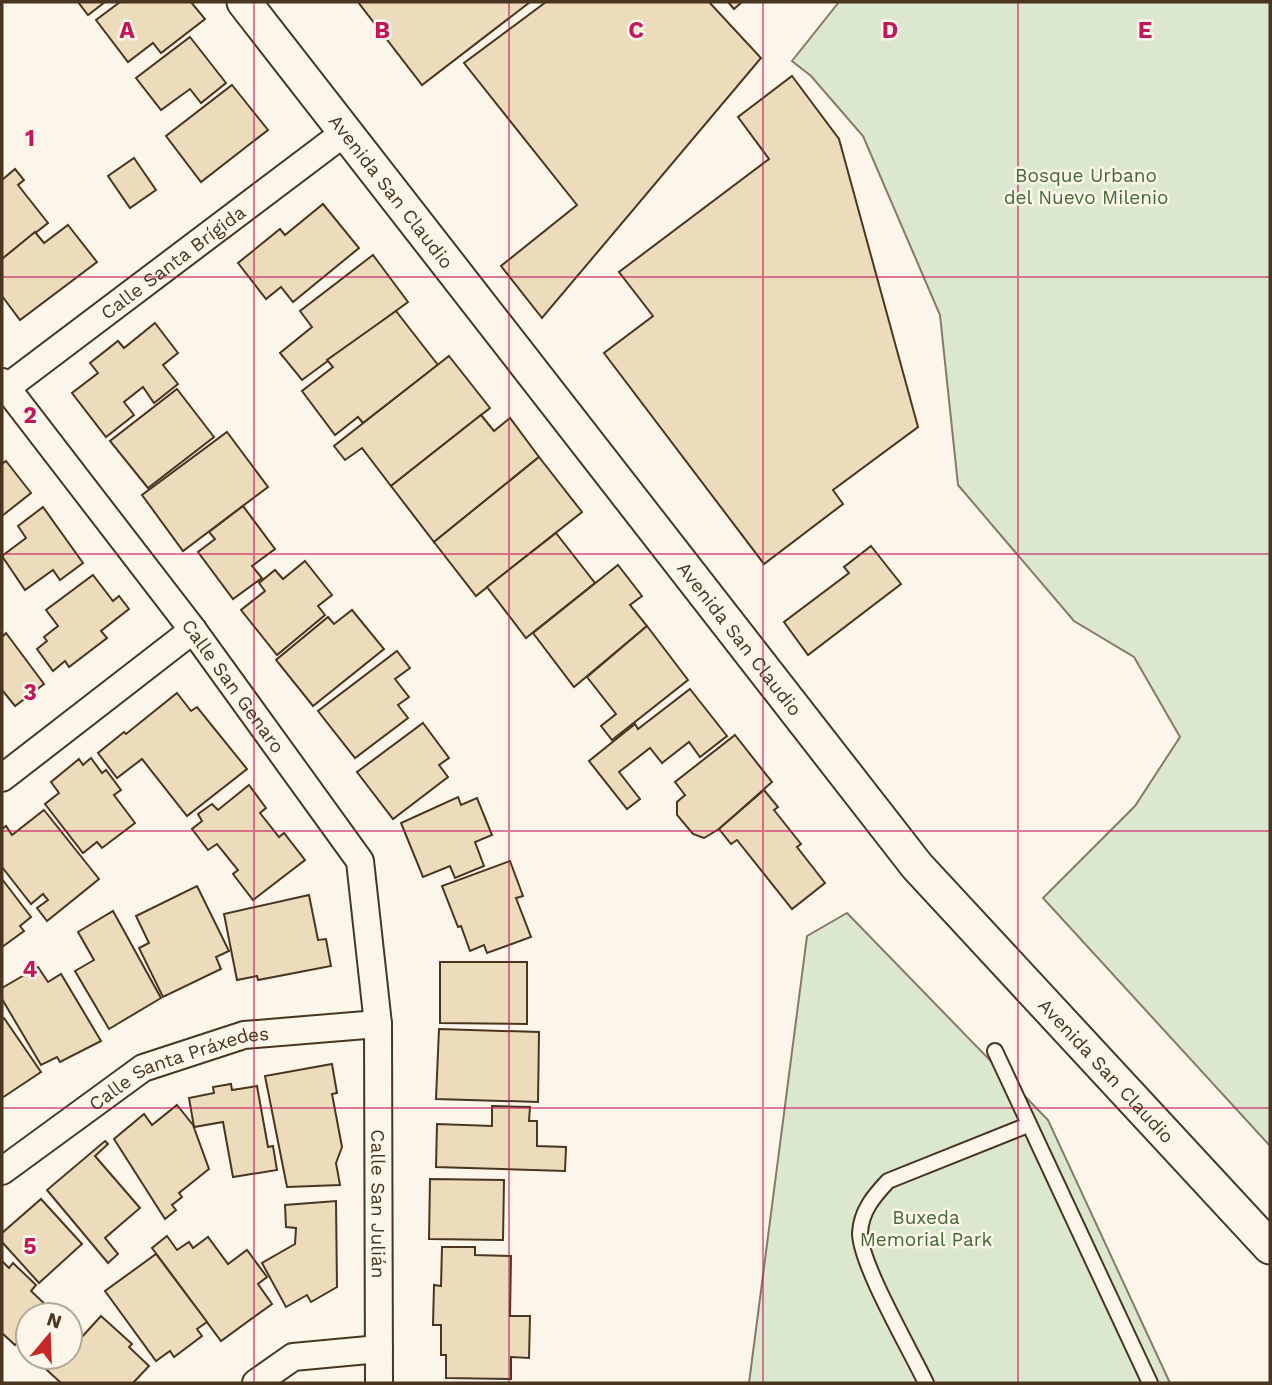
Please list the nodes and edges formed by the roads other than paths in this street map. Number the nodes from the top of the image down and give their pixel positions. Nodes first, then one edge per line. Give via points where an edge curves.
1 (244, 2) edge
2 (344, 132) junction
3 (3, 387) edge
4 (193, 631) junction
5 (2, 778) edge
6 (379, 1024) junction
7 (995, 1051) dead end
8 (1028, 1125) junction
9 (2, 1171) edge
10 (1270, 1247) edge
11 (379, 1349) junction
12 (256, 1383) edge
13 (379, 1383) edge
14 (926, 1383) edge
15 (1150, 1383) edge

1 - 2 street, Avenida San Claudio
2 - 3 street, Calle Santa Brígida
2 - 10 street, Avenida San Claudio via 917,866
3 - 4 street, Calle San Genaro
4 - 5 street
4 - 6 street, Calle San Genaro via 360,862
6 - 9 street, Calle Santa Práxedes via 244,1035 143,1068
6 - 11 street, Calle San Julián
7 - 8 lane
8 - 14 lane via 888,1181 863,1215 860,1234 866,1261
8 - 15 lane
11 - 12 street via 293,1357
11 - 13 street, Calle San Julián

